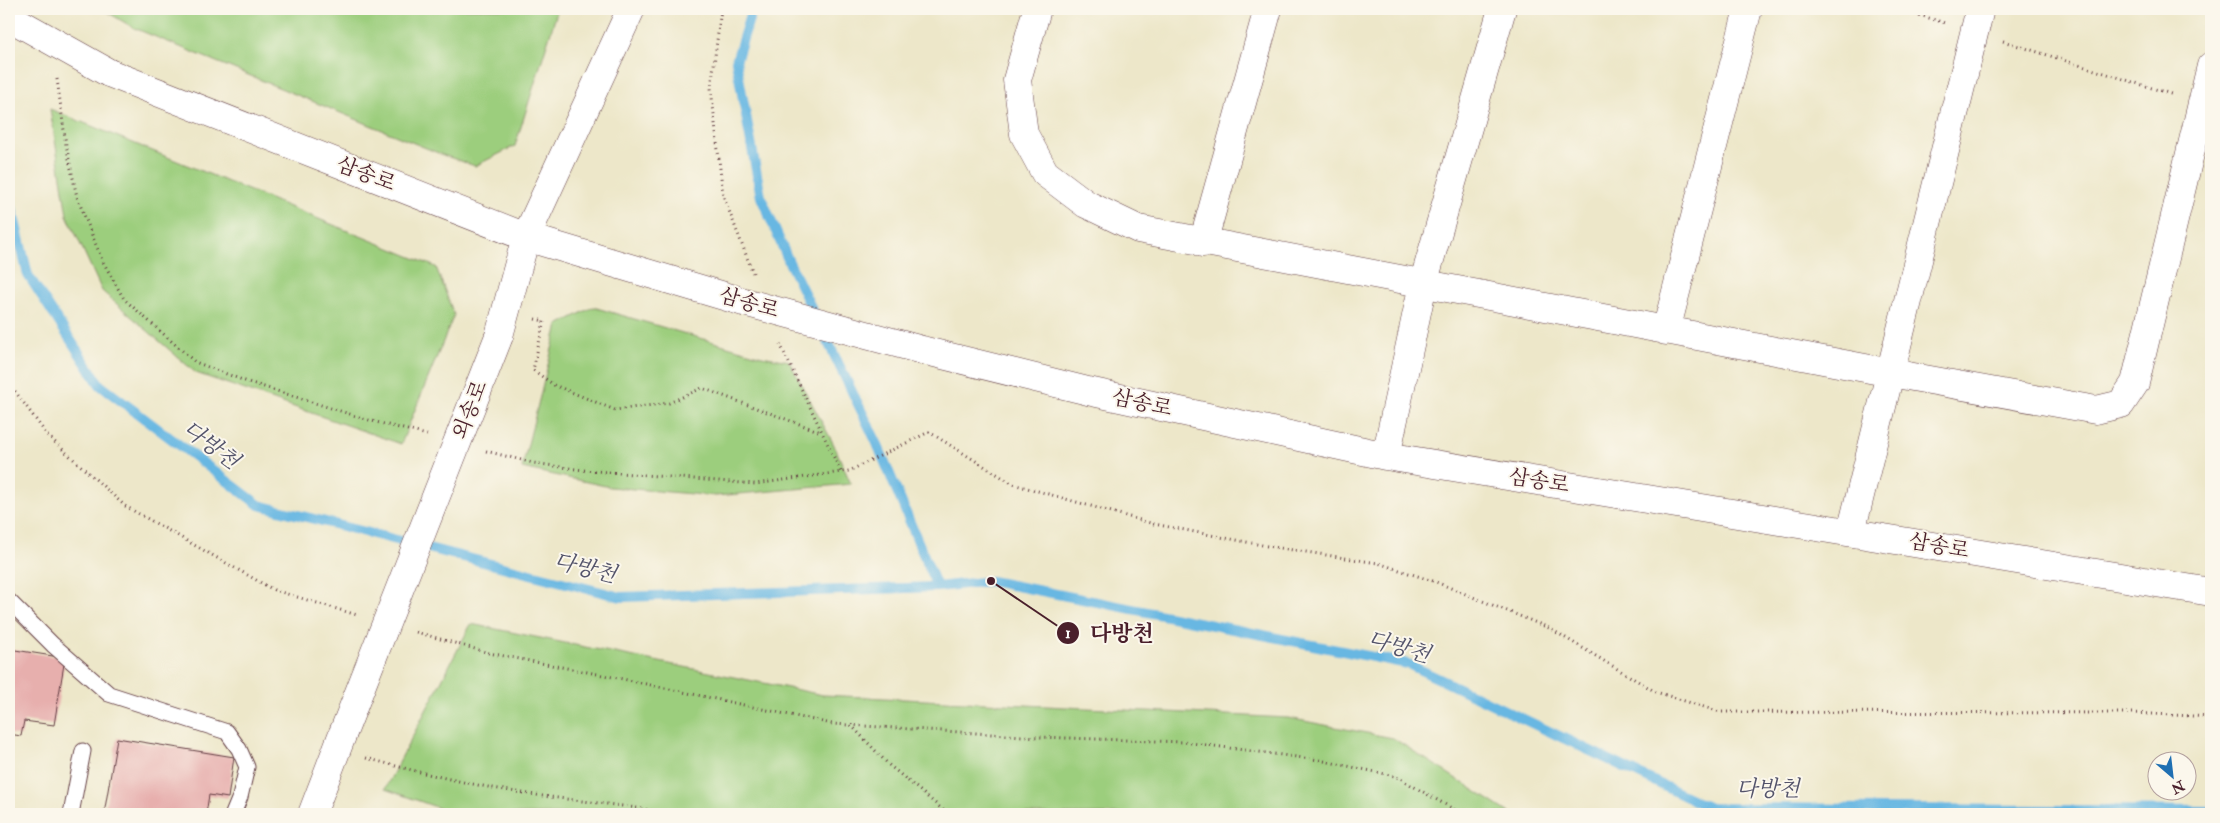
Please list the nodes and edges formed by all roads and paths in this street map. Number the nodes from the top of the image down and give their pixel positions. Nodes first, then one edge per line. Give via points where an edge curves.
1 (631, 9) edge
2 (721, 9) edge
3 (1037, 9) edge
4 (1268, 9) edge
5 (1502, 9) edge
6 (1748, 9) edge
7 (1900, 9) edge
8 (9, 17) edge
9 (1976, 20) edge
10 (2211, 66) edge
11 (56, 77) dead end
12 (2206, 105) edge
13 (526, 237) junction
14 (1202, 243) junction
15 (754, 277) dead end
16 (1423, 284) junction
17 (506, 310) junction
18 (1666, 330) junction
19 (779, 340) dead end
20 (1891, 373) junction
21 (9, 383) edge
22 (822, 432) junction
23 (429, 436) dead end
24 (476, 448) dead end
25 (1386, 456) junction
26 (841, 472) junction
27 (1851, 532) junction
28 (2211, 592) edge
29 (9, 601) edge
30 (358, 615) dead end
31 (414, 631) dead end
32 (2211, 717) edge
33 (851, 725) junction
34 (340, 741) junction
35 (83, 752) dead end
36 (71, 814) edge
37 (234, 814) edge
38 (312, 814) edge
39 (671, 814) edge
40 (948, 814) edge
41 (1462, 814) edge

1 - 13 street, 외송로
2 - 15 path via 711,88 723,195
3 - 14 street via 1018,80 1024,134 1045,173 1086,204 1138,230
4 - 14 street
5 - 16 street
6 - 18 street
7 - 9 path
8 - 13 street, 삼송로, bridge via 109,73
9 - 12 path
9 - 20 street
10 - 12 street
11 - 23 path via 77,197 102,260 124,299 195,362 245,381
12 - 20 street via 2134,383 2121,404 2096,410
13 - 17 street, 외송로
13 - 25 street, 삼송로, bridge via 744,302 922,350 1088,391
14 - 16 street
16 - 18 street
16 - 25 street
17 - 22 path via 544,321 533,370 554,384 615,410 669,403 702,388
17 - 34 street, 외송로, bridge via 499,336
18 - 20 street
19 - 22 path
20 - 27 street
21 - 30 path via 48,436 124,506 274,590
22 - 26 path
24 - 26 path via 533,463 583,470 755,484
25 - 27 street, 삼송로
26 - 32 path via 929,432 1013,484 1154,524 1378,563 1436,582 1549,628 1656,692 1720,712 2124,713
27 - 28 street, 삼송로
29 - 37 lane via 53,645 110,694 227,732 247,767
31 - 33 path via 489,653 832,724
33 - 40 path via 889,765
33 - 41 path via 1184,742 1319,760 1395,776
34 - 38 street, 외송로
34 - 39 path via 436,777
35 - 36 lane

